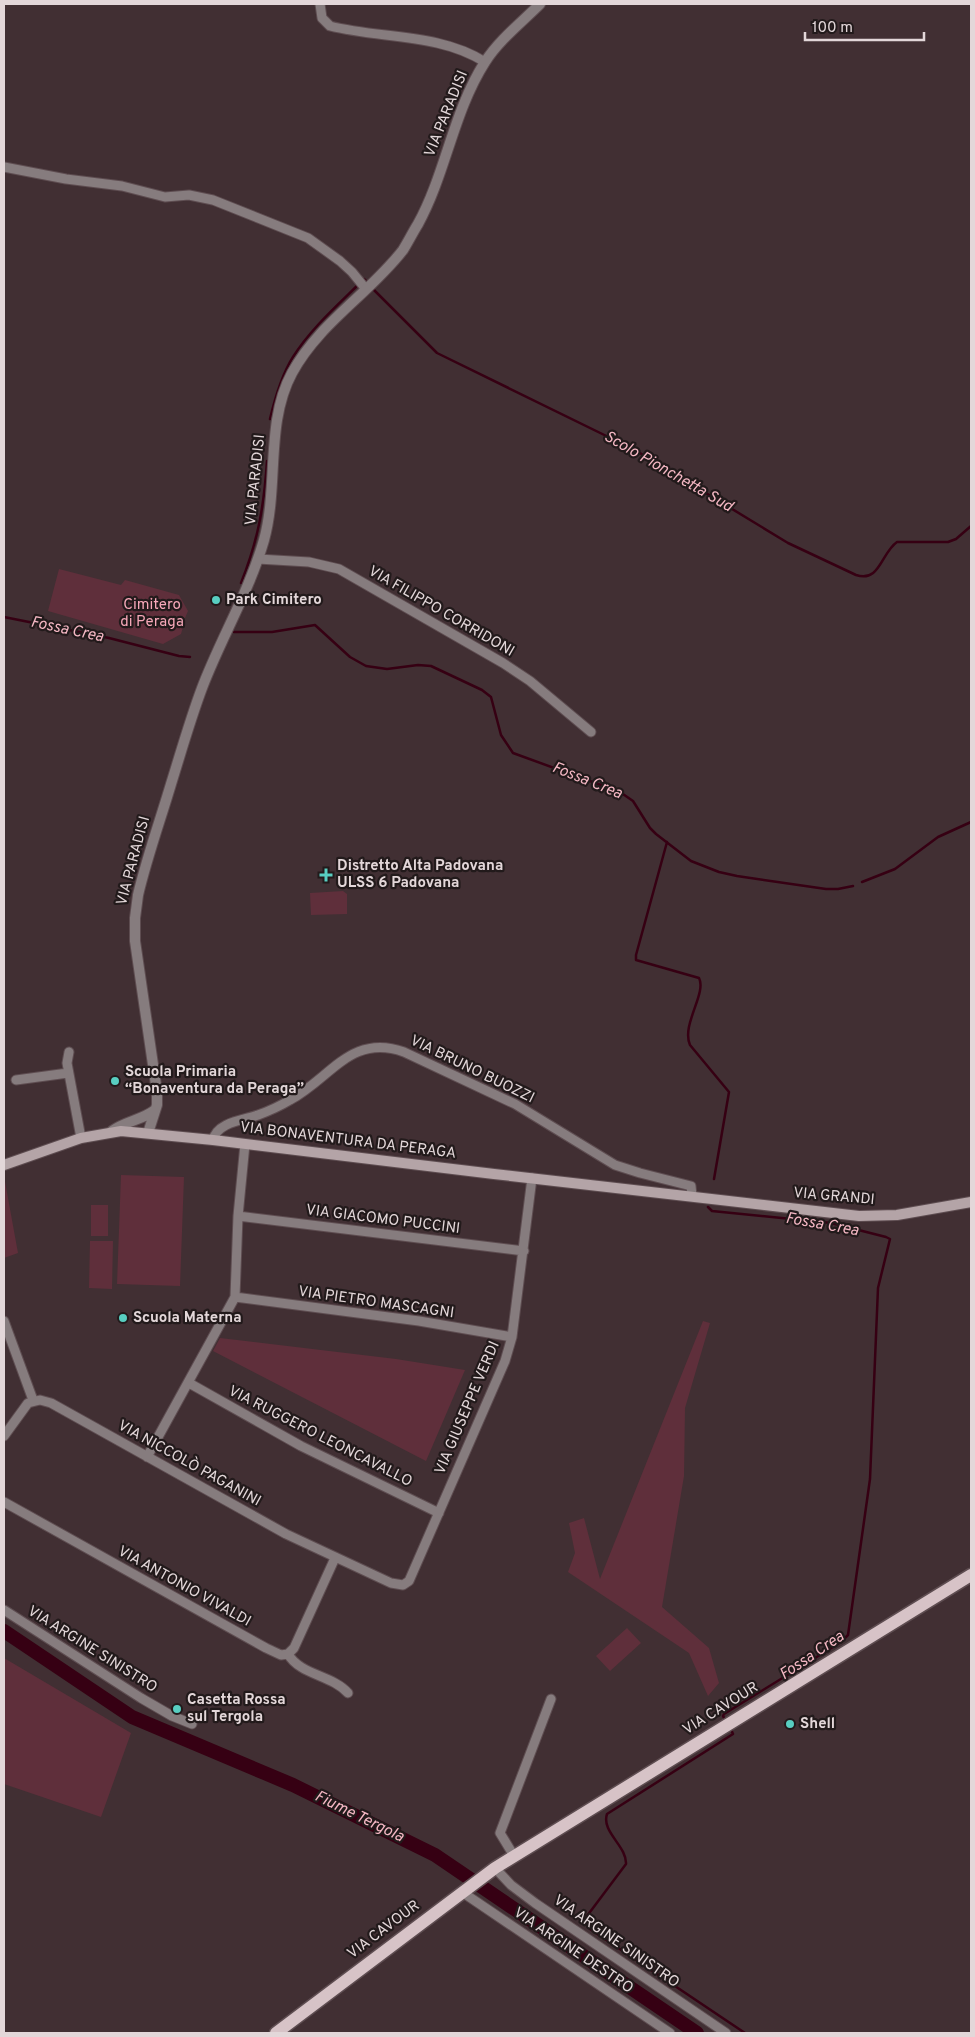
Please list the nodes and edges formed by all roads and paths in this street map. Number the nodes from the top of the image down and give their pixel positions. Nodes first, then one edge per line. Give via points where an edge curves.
1 (320, 4) edge
2 (540, 4) edge
3 (485, 62) junction
4 (4, 167) edge
5 (362, 284) junction
6 (258, 559) junction
7 (591, 732) dead end
8 (69, 1052) dead end
9 (68, 1073) junction
10 (16, 1080) dead end
11 (155, 1110) junction
12 (112, 1131) junction
13 (148, 1132) junction
14 (80, 1138) junction
15 (214, 1140) junction
16 (245, 1144) junction
17 (4, 1165) edge
18 (532, 1178) junction
19 (692, 1196) junction
20 (971, 1202) edge
21 (238, 1216) junction
22 (524, 1250) junction
23 (235, 1297) junction
24 (4, 1321) edge
25 (512, 1337) junction
26 (188, 1383) junction
27 (33, 1400) junction
28 (4, 1436) edge
29 (147, 1457) junction
30 (4, 1502) edge
31 (439, 1512) junction
32 (335, 1558) junction
33 (971, 1575) edge
34 (409, 1581) joint
35 (4, 1610) edge
36 (288, 1654) junction
37 (348, 1693) dead end
38 (551, 1699) dead end
39 (192, 1724) dead end
40 (514, 1856) junction
41 (491, 1871) junction
42 (463, 1890) junction
43 (276, 2033) edge
44 (670, 2033) edge
45 (726, 2033) edge

1 - 3 street via 322,18 330,26 429,42 462,51
2 - 3 street, VIA PARADISI
3 - 5 street, VIA PARADISI via 463,107 420,221 404,249
4 - 5 street via 165,196 189,195 213,200 308,238 340,261
5 - 6 street, VIA PARADISI via 305,351 288,382 279,408 269,517
6 - 7 street, VIA FILIPPO CORRIDONI via 309,562 339,569 503,663
6 - 11 street, VIA PARADISI via 202,689 138,895 135,941 157,1082
8 - 9 street
9 - 10 street
9 - 14 street
11 - 12 street
11 - 13 street, VIA PARADISI
12 - 13 main road, VIA BONAVENTURA DA PERAGA
12 - 14 main road, VIA BONAVENTURA DA PERAGA
13 - 15 main road, VIA BONAVENTURA DA PERAGA
14 - 17 main road, VIA BONAVENTURA DA PERAGA
15 - 16 main road, VIA BONAVENTURA DA PERAGA
15 - 19 street, VIA BRUNO BUOZZI via 214,1135 224,1126 290,1100 353,1053 384,1046 404,1052 515,1104 615,1165 691,1186
16 - 18 main road, VIA BONAVENTURA DA PERAGA
16 - 21 street
18 - 19 main road, VIA BONAVENTURA DA PERAGA
18 - 22 street, VIA GIUSEPPE VERDI
19 - 20 main road, VIA GRANDI via 875,1216
21 - 22 street, VIA GIACOMO PUCCINI
21 - 23 street
22 - 25 street, VIA GIUSEPPE VERDI
23 - 25 street, VIA PIETRO MASCAGNI via 419,1321
23 - 26 street
24 - 27 street
25 - 31 street, VIA GIUSEPPE VERDI via 505,1361
26 - 29 street
26 - 31 street, VIA RUGGERO LEONCAVALLO via 302,1446
27 - 28 street via 24,1406
27 - 29 street, VIA NICCOLÒ PAGANINI via 51,1403
29 - 32 street, VIA NICCOLÒ PAGANINI
30 - 36 street, VIA ANTONIO VIVALDI via 266,1648 281,1655
31 - 34 street, VIA GIUSEPPE VERDI
32 - 34 street, VIA NICCOLÒ PAGANINI via 391,1583 404,1585
32 - 36 street via 294,1648
33 - 40 main road, VIA CAVOUR
35 - 39 street, VIA ARGINE SINISTRO via 141,1698
36 - 37 street, VIA ANTONIO VIVALDI via 298,1665 342,1686
38 - 40 street via 500,1833
40 - 41 main road, VIA CAVOUR
41 - 42 main road, VIA CAVOUR
41 - 45 street, VIA ARGINE SINISTRO
42 - 43 main road, VIA CAVOUR
42 - 44 street, VIA ARGINE DESTRO

